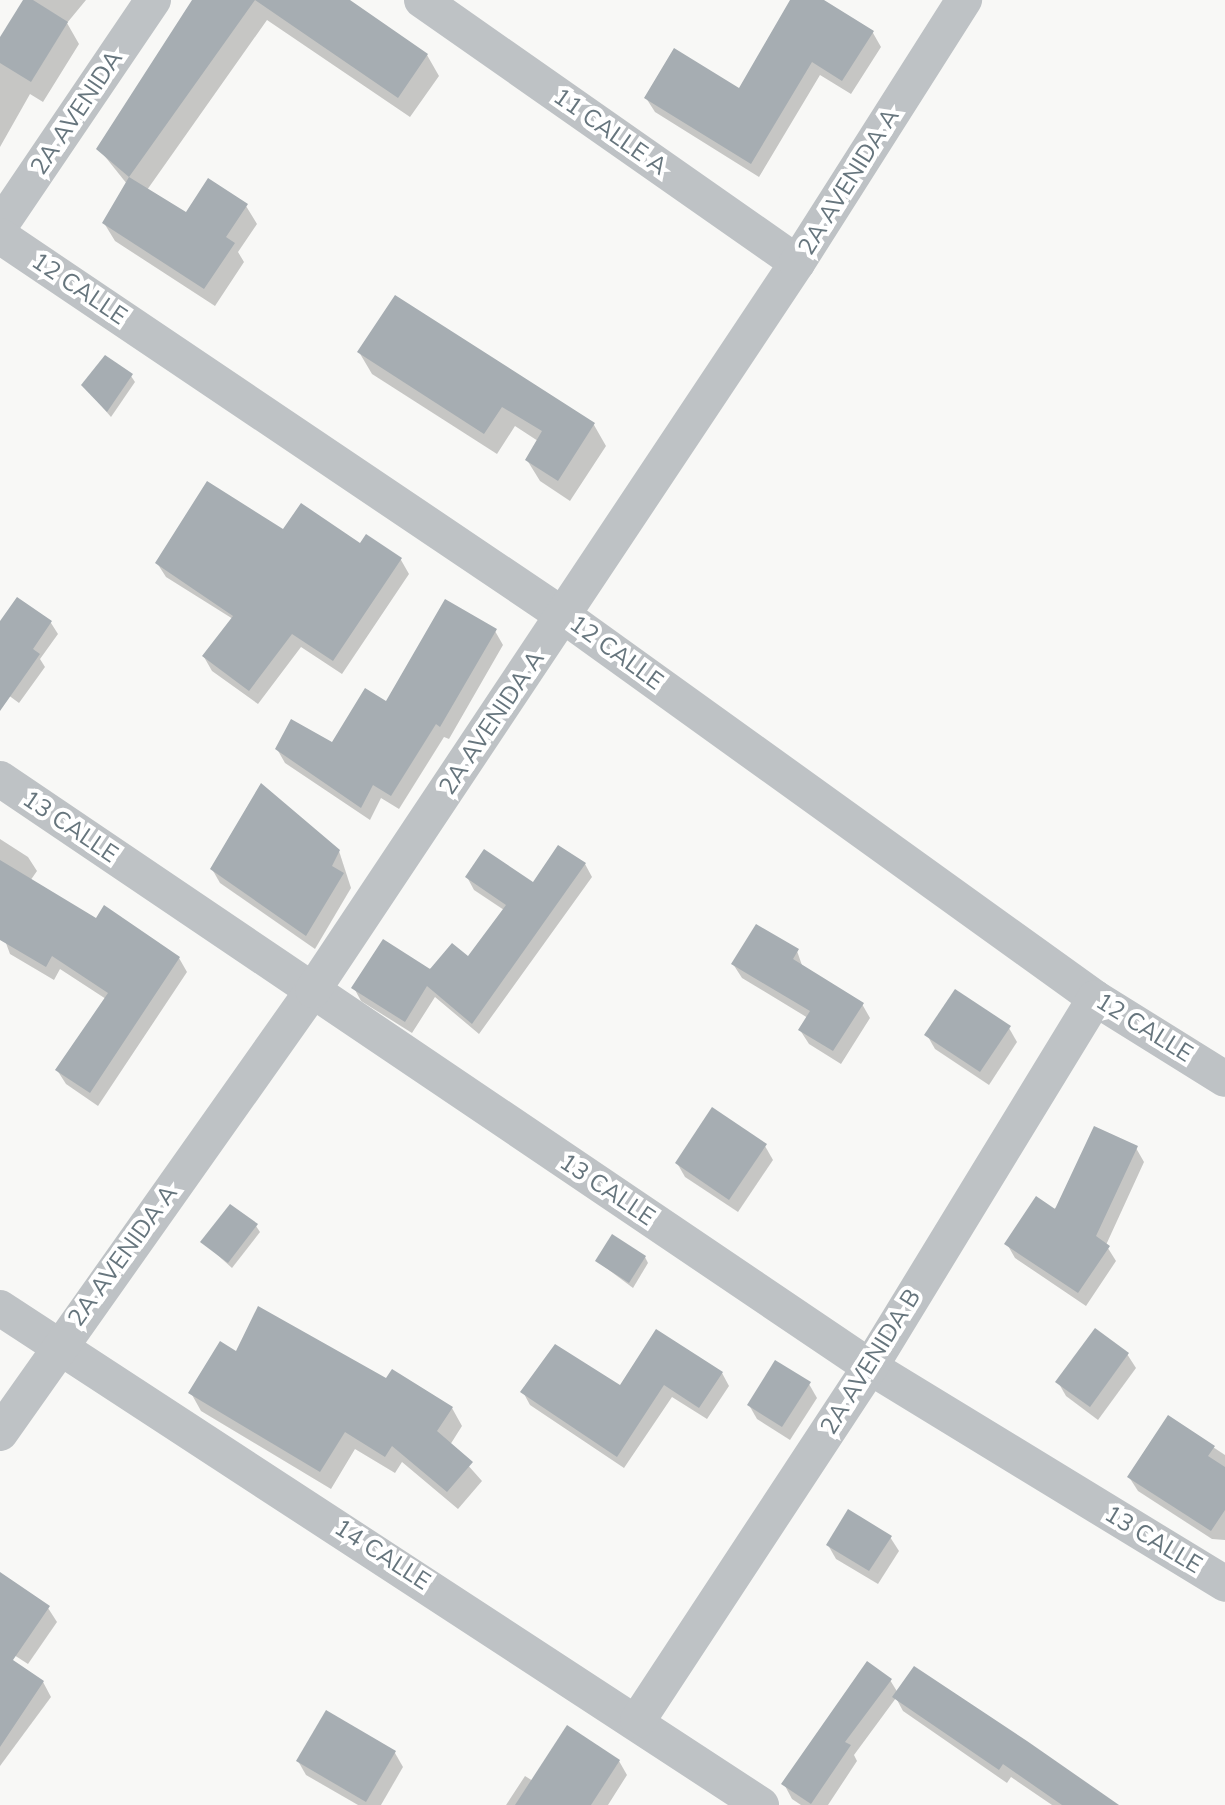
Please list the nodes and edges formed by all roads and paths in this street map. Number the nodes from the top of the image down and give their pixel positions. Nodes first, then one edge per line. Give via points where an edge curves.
1 (153, 0) edge
2 (422, 0) edge
3 (964, 0) edge
4 (0, 226) edge
5 (0, 236) edge
6 (797, 263) junction
7 (564, 616) junction
8 (0, 779) edge
9 (313, 990) junction
10 (1095, 998) junction
11 (1225, 1079) edge
12 (0, 1308) edge
13 (58, 1346) junction
14 (870, 1367) junction
15 (0, 1433) edge
16 (1225, 1584) edge
17 (638, 1720) junction
18 (761, 1805) edge

1 - 4 street, 2A AVENIDA
2 - 6 street, 11 CALLE A
3 - 6 street, 2A AVENIDA A
5 - 7 street, 12 CALLE
6 - 7 street, 2A AVENIDA A
7 - 9 street, 2A AVENIDA A
7 - 10 street, 12 CALLE
8 - 9 street, 13 CALLE
9 - 13 street, 2A AVENIDA A
9 - 14 street, 13 CALLE
10 - 11 street, 12 CALLE
10 - 14 street, 2A AVENIDA B
12 - 13 street, 14 CALLE
13 - 15 street, 2A AVENIDA A
13 - 17 street, 14 CALLE
14 - 16 street, 13 CALLE
14 - 17 street, 2A AVENIDA B
17 - 18 street, 14 CALLE

